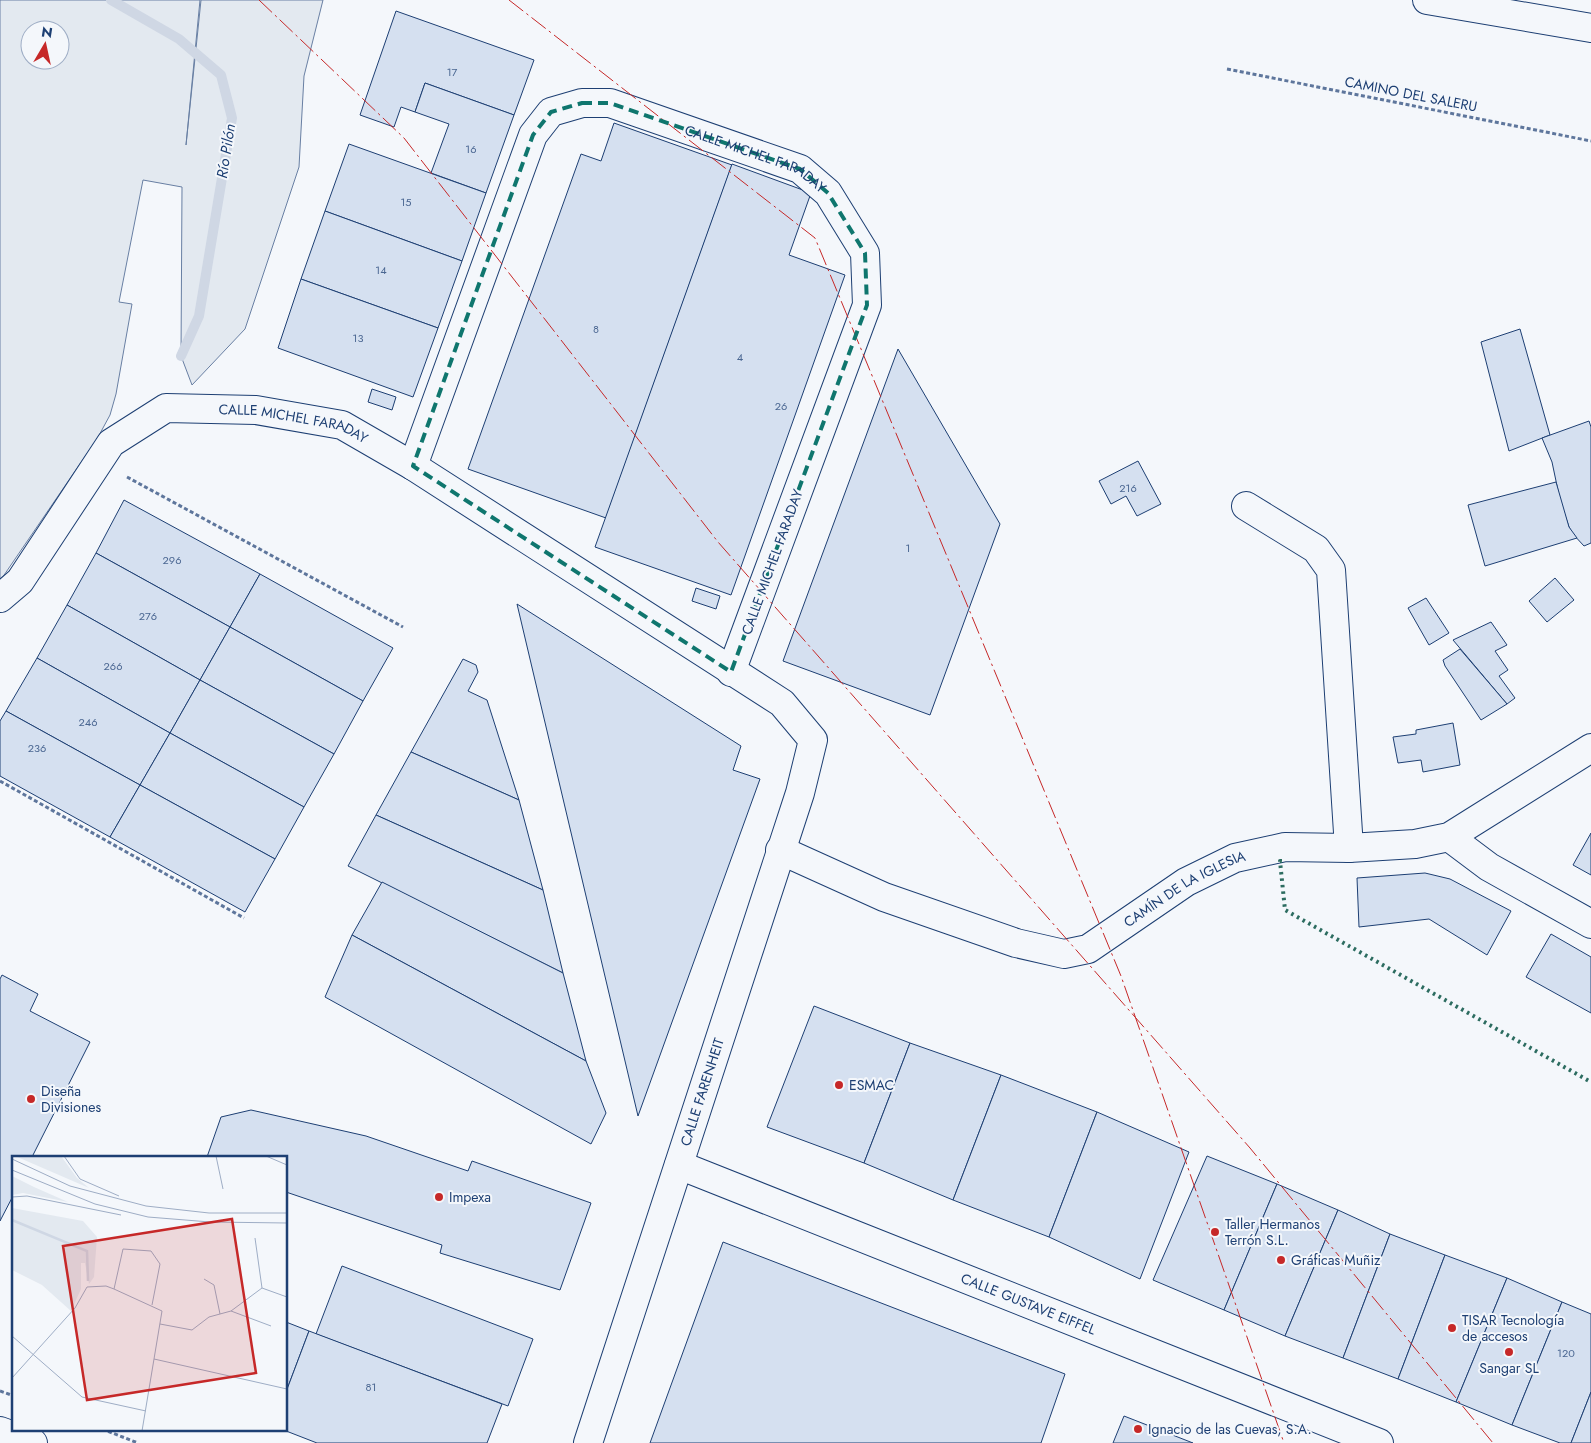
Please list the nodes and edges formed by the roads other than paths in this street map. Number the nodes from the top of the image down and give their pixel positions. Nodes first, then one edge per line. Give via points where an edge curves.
1 (1427, 0) edge
2 (1591, 28) edge
3 (413, 466) junction
4 (1246, 506) dead end
5 (0, 598) edge
6 (731, 672) junction
7 (813, 740) joint
8 (1591, 748) edge
9 (1449, 836) junction
10 (1349, 848) junction
11 (780, 850) junction
12 (1591, 924) edge
13 (679, 1165) junction
14 (0, 1431) edge
15 (33, 1443) edge
16 (588, 1443) edge
17 (1378, 1443) edge

1 - 2 main road
3 - 5 main road, CALLE MICHEL FARADAY via 342,425 256,410 166,408 111,443 20,581
3 - 6 main road, CALLE MICHEL FARADAY
3 - 6 main road, CALLE MICHEL FARADAY via 534,135 551,112 582,103 610,103 800,169 828,193 865,253 867,305
4 - 10 main road via 1316,548 1330,570
6 - 7 main road, CALLE MICHEL FARADAY via 782,703
7 - 11 main road, CALLE FARENHEIT via 800,793
8 - 9 main road, CAMÍN DE LA IGLESIA
9 - 10 main road, CAMÍN DE LA IGLESIA via 1415,844
9 - 12 main road via 1489,867
10 - 11 main road, CAMÍN DE LA IGLESIA via 1285,847 1235,858 1186,882 1088,949 1064,954 1016,943 884,897
11 - 13 main road, CALLE FARENHEIT
13 - 16 main road, CALLE FARENHEIT
13 - 17 main road, CALLE GUSTAVE EIFFEL
14 - 15 main road

